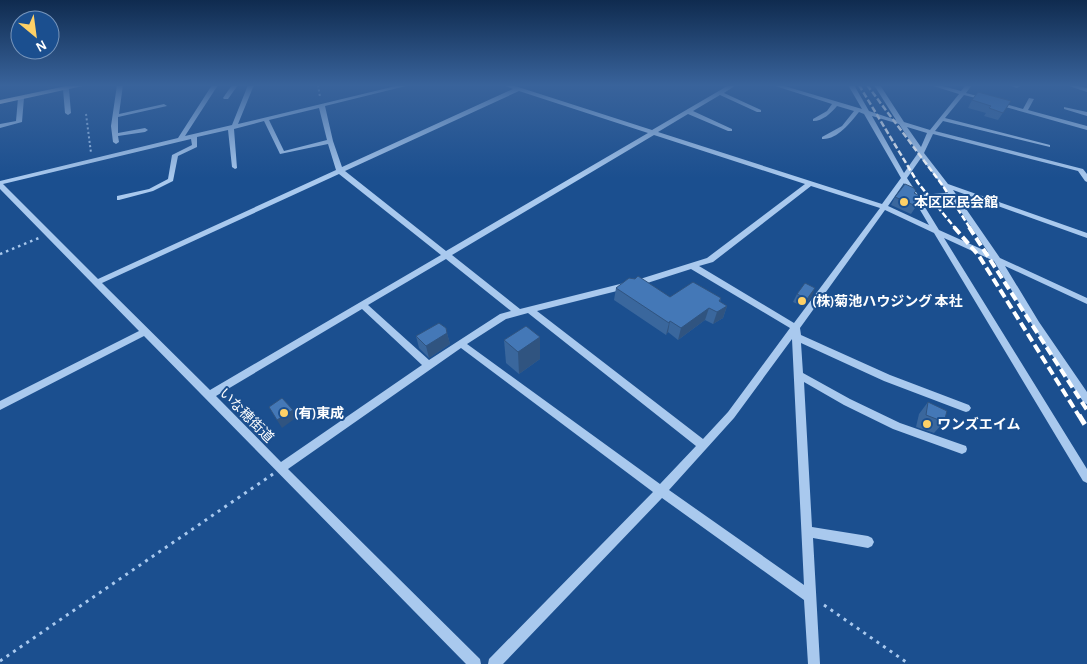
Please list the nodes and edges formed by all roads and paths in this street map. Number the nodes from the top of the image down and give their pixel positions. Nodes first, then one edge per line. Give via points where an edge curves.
1 (20, 116) edge
2 (86, 116) edge
3 (116, 116) edge
4 (195, 116) edge
5 (237, 116) edge
6 (282, 116) edge
7 (324, 116) edge
8 (459, 116) edge
9 (601, 116) edge
10 (682, 116) edge
11 (698, 116) edge
12 (822, 116) edge
13 (853, 116) edge
14 (868, 116) edge
15 (878, 116) edge
16 (897, 116) edge
17 (945, 116) edge
18 (1043, 116) edge
19 (942, 119) junction
20 (266, 120) junction
21 (815, 120) dead end
22 (902, 124) junction
23 (0, 126) edge
24 (232, 127) junction
25 (1087, 128) edge
26 (144, 130) dead end
27 (730, 130) dead end
28 (931, 132) junction
29 (654, 133) junction
30 (194, 137) junction
31 (824, 138) dead end
32 (180, 140) junction
33 (330, 141) junction
34 (1048, 146) dead end
35 (921, 153) junction
36 (91, 162) junction
37 (235, 167) dead end
38 (339, 170) junction
39 (904, 178) junction
40 (1087, 180) edge
41 (810, 182) junction
42 (0, 184) edge
43 (946, 185) junction
44 (953, 195) junction
45 (917, 197) junction
46 (119, 198) dead end
47 (884, 208) junction
48 (937, 231) junction
49 (48, 234) junction
50 (1087, 236) edge
51 (0, 254) edge
52 (445, 255) junction
53 (996, 259) junction
54 (692, 266) junction
55 (96, 283) junction
56 (1087, 301) edge
57 (362, 304) junction
58 (529, 309) junction
59 (518, 312) junction
60 (145, 332) junction
61 (796, 332) junction
62 (460, 343) junction
63 (428, 365) junction
64 (799, 375) junction
65 (208, 396) junction
66 (1087, 400) edge
67 (0, 406) edge
68 (966, 408) dead end
69 (703, 445) junction
70 (962, 449) dead end
71 (281, 468) junction
72 (1087, 478) edge
73 (661, 491) junction
74 (808, 532) junction
75 (868, 542) dead end
76 (811, 597) junction
77 (0, 661) edge
78 (475, 664) edge
79 (494, 664) edge
80 (814, 664) edge
81 (909, 664) edge

1 - 23 street via 19,122
2 - 36 path
3 - 26 street via 115,139
4 - 32 street
5 - 24 street
6 - 20 street
7 - 33 street
8 - 38 street
9 - 29 street
10 - 29 street
11 - 27 street
12 - 21 street
13 - 31 street via 844,127
14 - 39 street
15 - 22 street
16 - 22 street
17 - 19 street
18 - 25 street
19 - 28 street
19 - 34 street
20 - 24 street
20 - 33 street via 282,153
22 - 28 street
22 - 35 street
24 - 30 street
24 - 37 street
28 - 35 street
28 - 40 street via 1081,170
29 - 41 street
29 - 52 street
30 - 32 street
30 - 46 street via 195,146 176,155 171,180 151,190
32 - 36 street
33 - 38 street
35 - 39 street
35 - 43 street
36 - 42 street
38 - 52 street
38 - 55 street
39 - 45 street
39 - 47 street
41 - 47 street
41 - 54 street via 710,260
42 - 49 street, いな穂街道
43 - 44 street
43 - 50 street
44 - 45 street
44 - 53 street
45 - 48 street
47 - 48 street
47 - 61 street
48 - 53 street
48 - 72 street
49 - 51 path
49 - 55 street, いな穂街道
52 - 57 street
52 - 59 street
53 - 56 street
53 - 66 street
54 - 58 street
54 - 61 street
55 - 60 street, いな穂街道
57 - 63 street
57 - 65 street
58 - 59 street
58 - 69 street
59 - 62 street via 503,316
60 - 65 street, いな穂街道
60 - 67 street
61 - 64 street
61 - 68 street via 887,378
61 - 69 street via 731,415
62 - 63 street
62 - 73 street
63 - 71 street
64 - 70 street via 897,426
64 - 74 street
65 - 71 street, いな穂街道
69 - 73 street
71 - 77 path
71 - 78 street, いな穂街道
73 - 76 street
73 - 79 street
74 - 75 street
74 - 76 street
76 - 80 street
76 - 81 path

